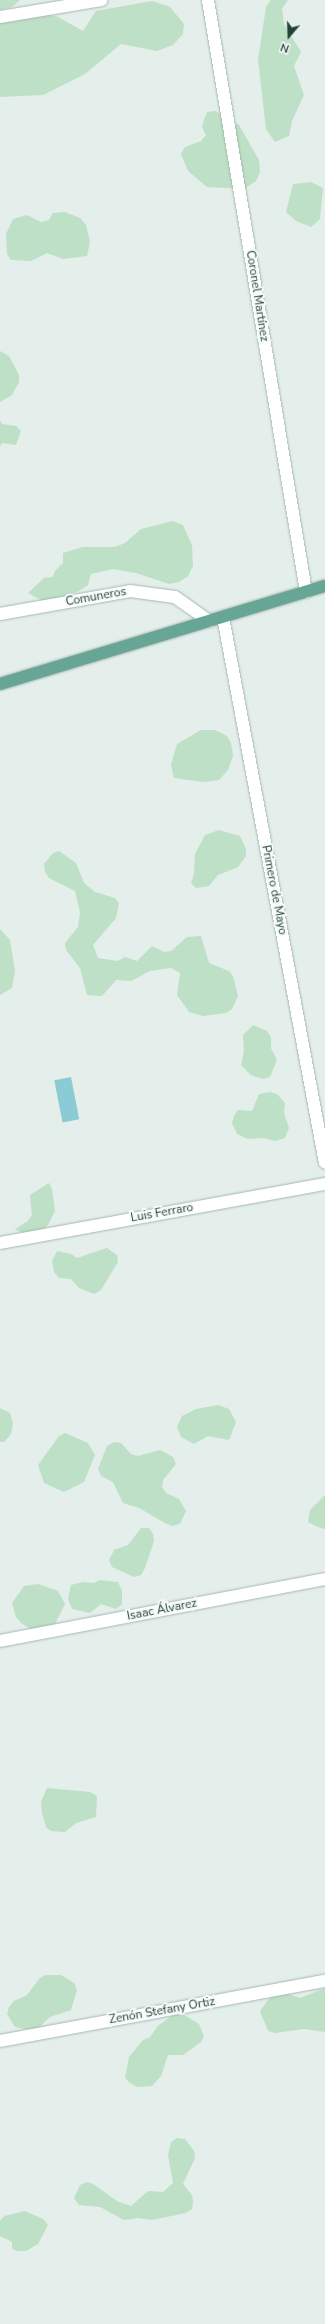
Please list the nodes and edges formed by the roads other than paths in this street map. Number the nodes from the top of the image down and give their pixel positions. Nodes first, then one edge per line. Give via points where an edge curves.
1 (102, 0) edge
2 (208, 0) edge
3 (0, 17) edge
4 (325, 586) edge
5 (306, 592) junction
6 (0, 614) edge
7 (223, 617) junction
8 (209, 622) junction
9 (0, 684) edge
10 (325, 1163) edge
11 (325, 1184) edge
12 (0, 1243) edge
13 (325, 1579) edge
14 (0, 1641) edge
15 (325, 1981) edge
16 (0, 2041) edge

1 - 3 street
2 - 5 street, Coronel Martínez
4 - 5 main road
5 - 7 main road
6 - 8 street, Comuneros via 130,591 175,597
7 - 8 main road
7 - 10 street, Primero de Mayo
8 - 9 main road
11 - 12 street, Luis Ferraro
13 - 14 street, Isaac Álvarez
15 - 16 street, Zenón Stefany Ortiz

